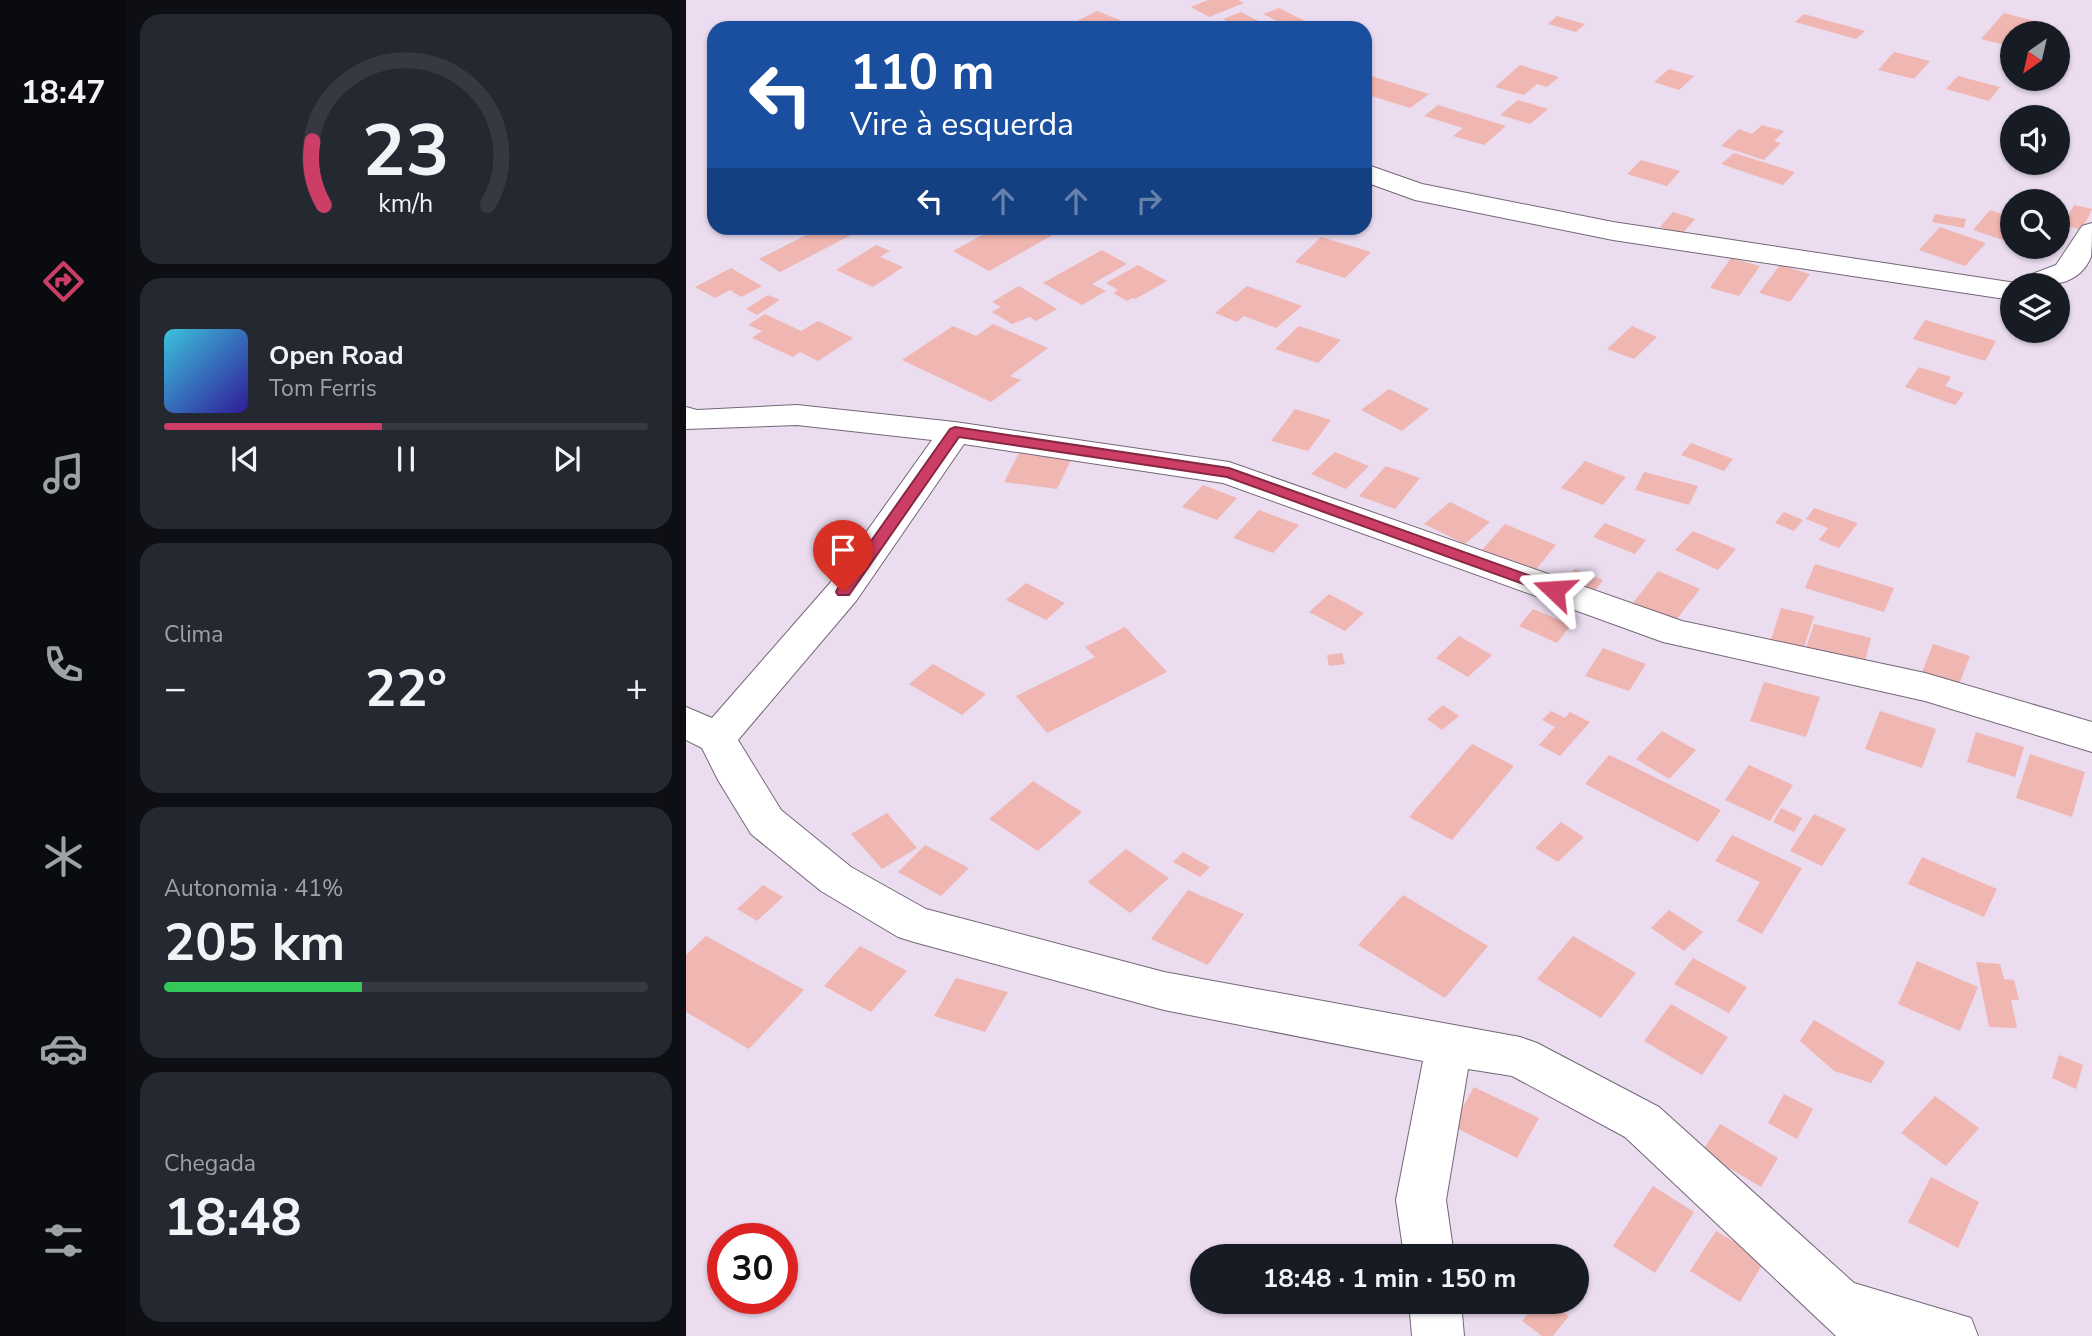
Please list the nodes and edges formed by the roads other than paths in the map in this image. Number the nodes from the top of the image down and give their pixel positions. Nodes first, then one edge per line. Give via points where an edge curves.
1 (1372, 176) edge
2 (2092, 232) edge
3 (2080, 271) edge
4 (2000, 289) edge
5 (686, 416) edge
6 (955, 432) junction
7 (701, 730) edge
8 (2092, 737) edge
9 (1448, 1046) junction
10 (1427, 1244) edge
11 (1436, 1314) edge
12 (1857, 1320) edge
13 (1438, 1336) edge
14 (1952, 1336) edge

1 - 4 street via 1415,191 1613,231
2 - 3 street
5 - 6 street via 694,421 797,415
6 - 7 street via 843,592
6 - 8 street via 1229,473 1675,633 1925,687
7 - 9 street via 766,822 836,879 914,924 1164,992
9 - 10 street via 1421,1200
9 - 12 street via 1520,1057 1642,1122
11 - 13 street
12 - 14 street

